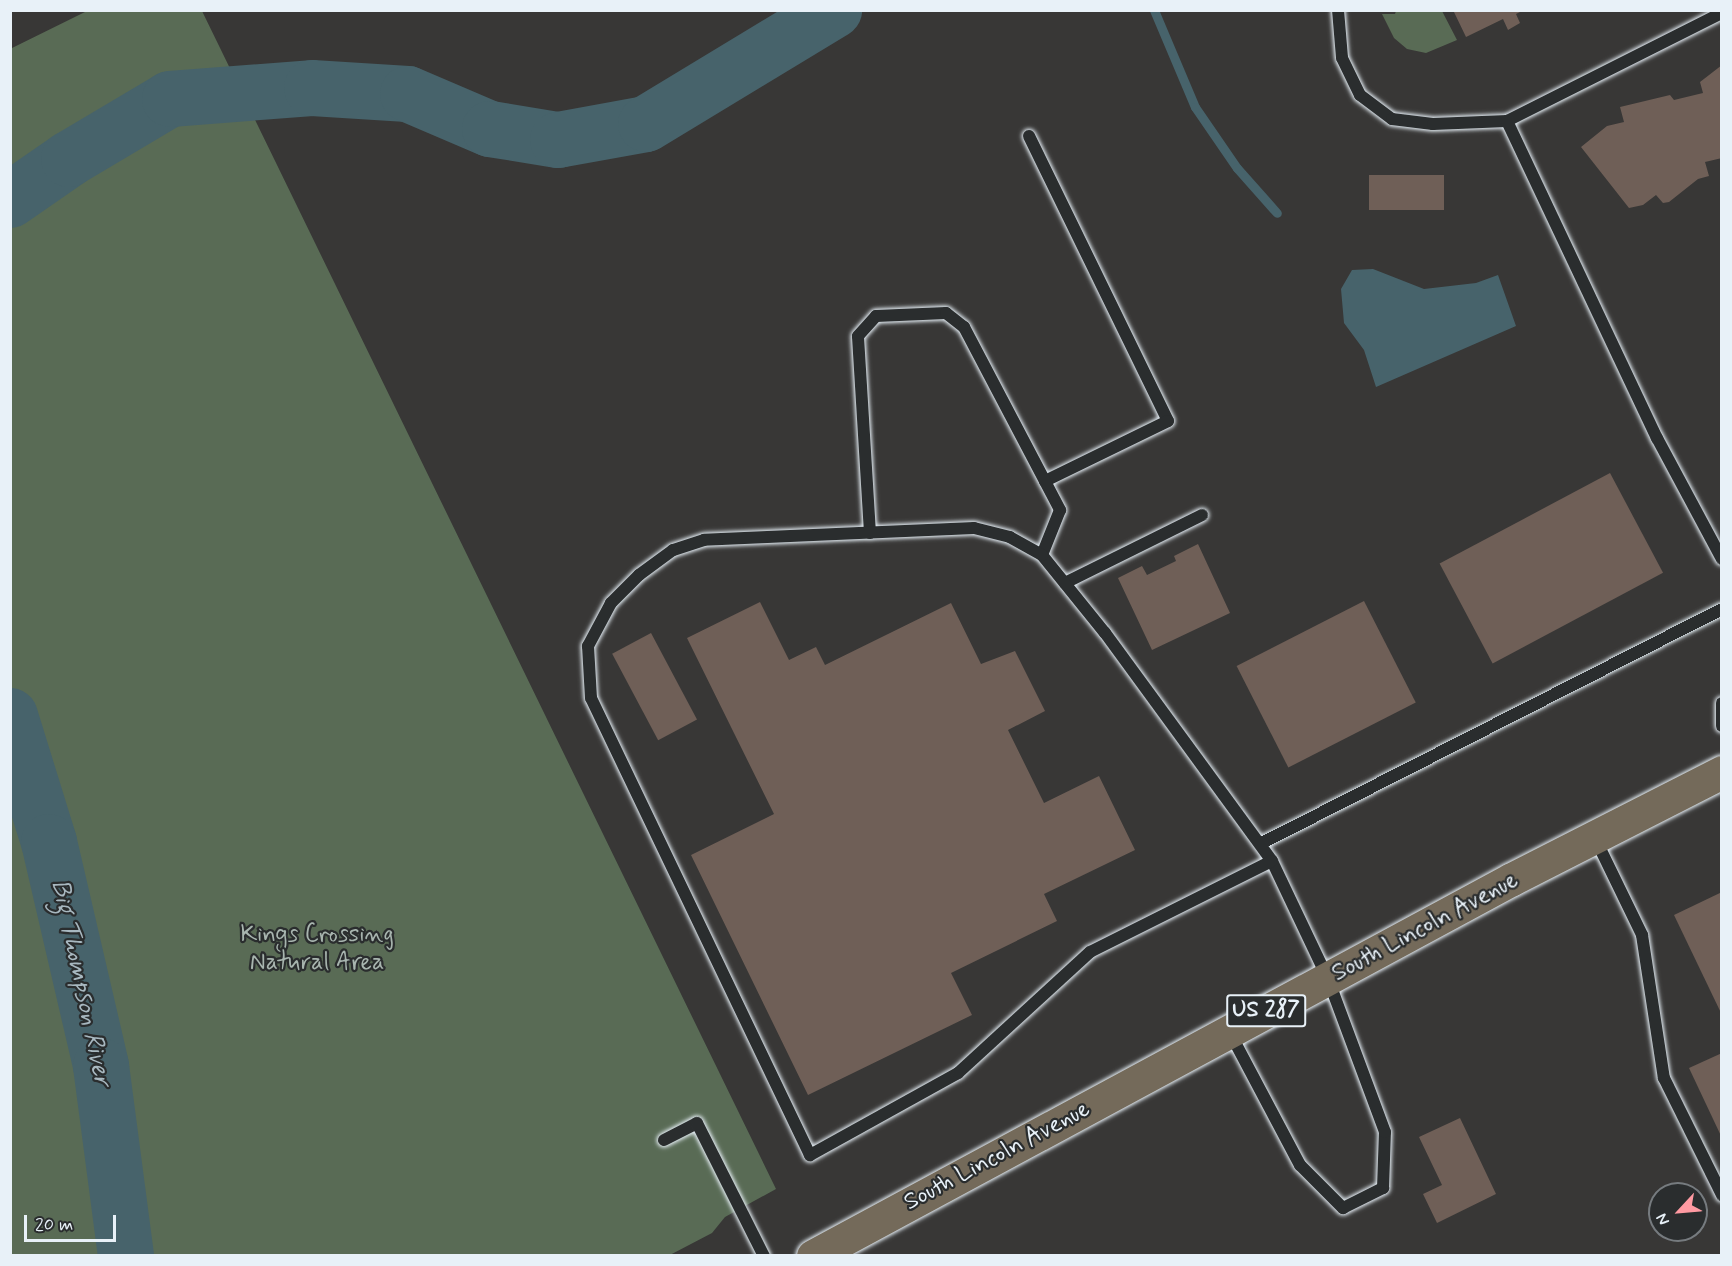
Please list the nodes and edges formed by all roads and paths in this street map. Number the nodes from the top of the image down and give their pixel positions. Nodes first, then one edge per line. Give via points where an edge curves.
1 (1338, 10) edge
2 (1722, 14) edge
3 (1507, 121) junction
4 (1029, 136) dead end
5 (1045, 481) junction
6 (1202, 515) dead end
7 (870, 533) junction
8 (1042, 555) junction
9 (1722, 559) edge
10 (1065, 583) junction
11 (1722, 609) edge
12 (1722, 703) edge
13 (1722, 726) edge
14 (1722, 772) edge
15 (1595, 837) junction
16 (1262, 843) junction
17 (1272, 861) junction
18 (1328, 979) junction
19 (1228, 1031) junction
20 (664, 1140) dead end
21 (1722, 1196) edge
22 (764, 1256) edge
23 (813, 1256) edge

1 - 3 lane via 1342,58 1360,95 1392,119 1433,124
2 - 3 lane
3 - 9 lane via 1657,438
4 - 5 lane via 1168,421
5 - 7 lane via 964,327 946,313 876,316 858,336
5 - 8 lane via 1060,510
6 - 10 lane
7 - 8 lane via 974,528 1010,537
7 - 17 lane via 704,540 674,550 639,575 611,603 588,646 591,698 810,1155 958,1073 1090,952
8 - 10 lane
10 - 16 lane
11 - 16 lane
12 - 13 lane
14 - 15 highway, South Lincoln Avenue / US 287
15 - 18 highway, South Lincoln Avenue / US 287
15 - 21 lane via 1642,934 1665,1078
16 - 17 lane
17 - 18 lane
18 - 19 highway, South Lincoln Avenue / US 287
18 - 19 lane via 1386,1132 1383,1188 1343,1208 1300,1165
19 - 23 highway, South Lincoln Avenue / US 287
20 - 22 lane via 697,1123

